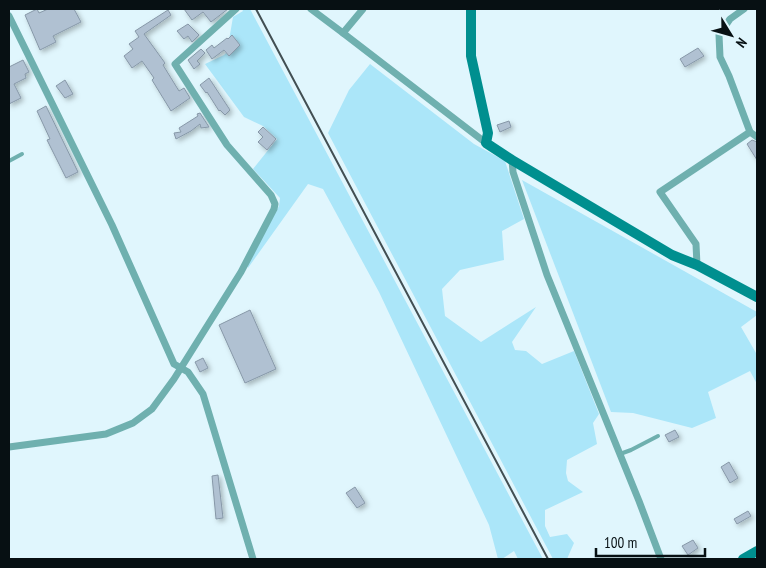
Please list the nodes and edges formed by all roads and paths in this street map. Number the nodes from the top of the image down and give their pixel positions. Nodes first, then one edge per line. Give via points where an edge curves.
1 (236, 9) edge
2 (311, 9) edge
3 (364, 9) edge
4 (471, 9) edge
5 (744, 9) edge
6 (9, 16) edge
7 (344, 33) junction
8 (750, 132) junction
9 (757, 137) edge
10 (486, 144) junction
11 (22, 154) dead end
12 (512, 160) junction
13 (9, 161) edge
14 (696, 265) junction
15 (757, 297) edge
16 (181, 367) junction
17 (658, 436) dead end
18 (9, 447) edge
19 (620, 454) junction
20 (757, 551) edge
21 (253, 559) edge
22 (661, 559) edge
23 (743, 559) edge

1 - 16 street via 175,64 227,145 272,195 275,204 241,272
2 - 7 street
3 - 7 street
4 - 10 street via 471,56 488,133
5 - 8 street via 730,19 719,35 720,57
6 - 16 street via 112,225 174,364
7 - 10 street
8 - 9 street
8 - 14 street via 660,192 696,244
10 - 12 street
11 - 13 lane
12 - 14 street via 672,255
12 - 19 street via 513,172 547,275
14 - 15 street
16 - 18 street via 152,409 133,423 106,434
16 - 21 street via 203,394
17 - 19 lane
19 - 22 street
20 - 23 street

